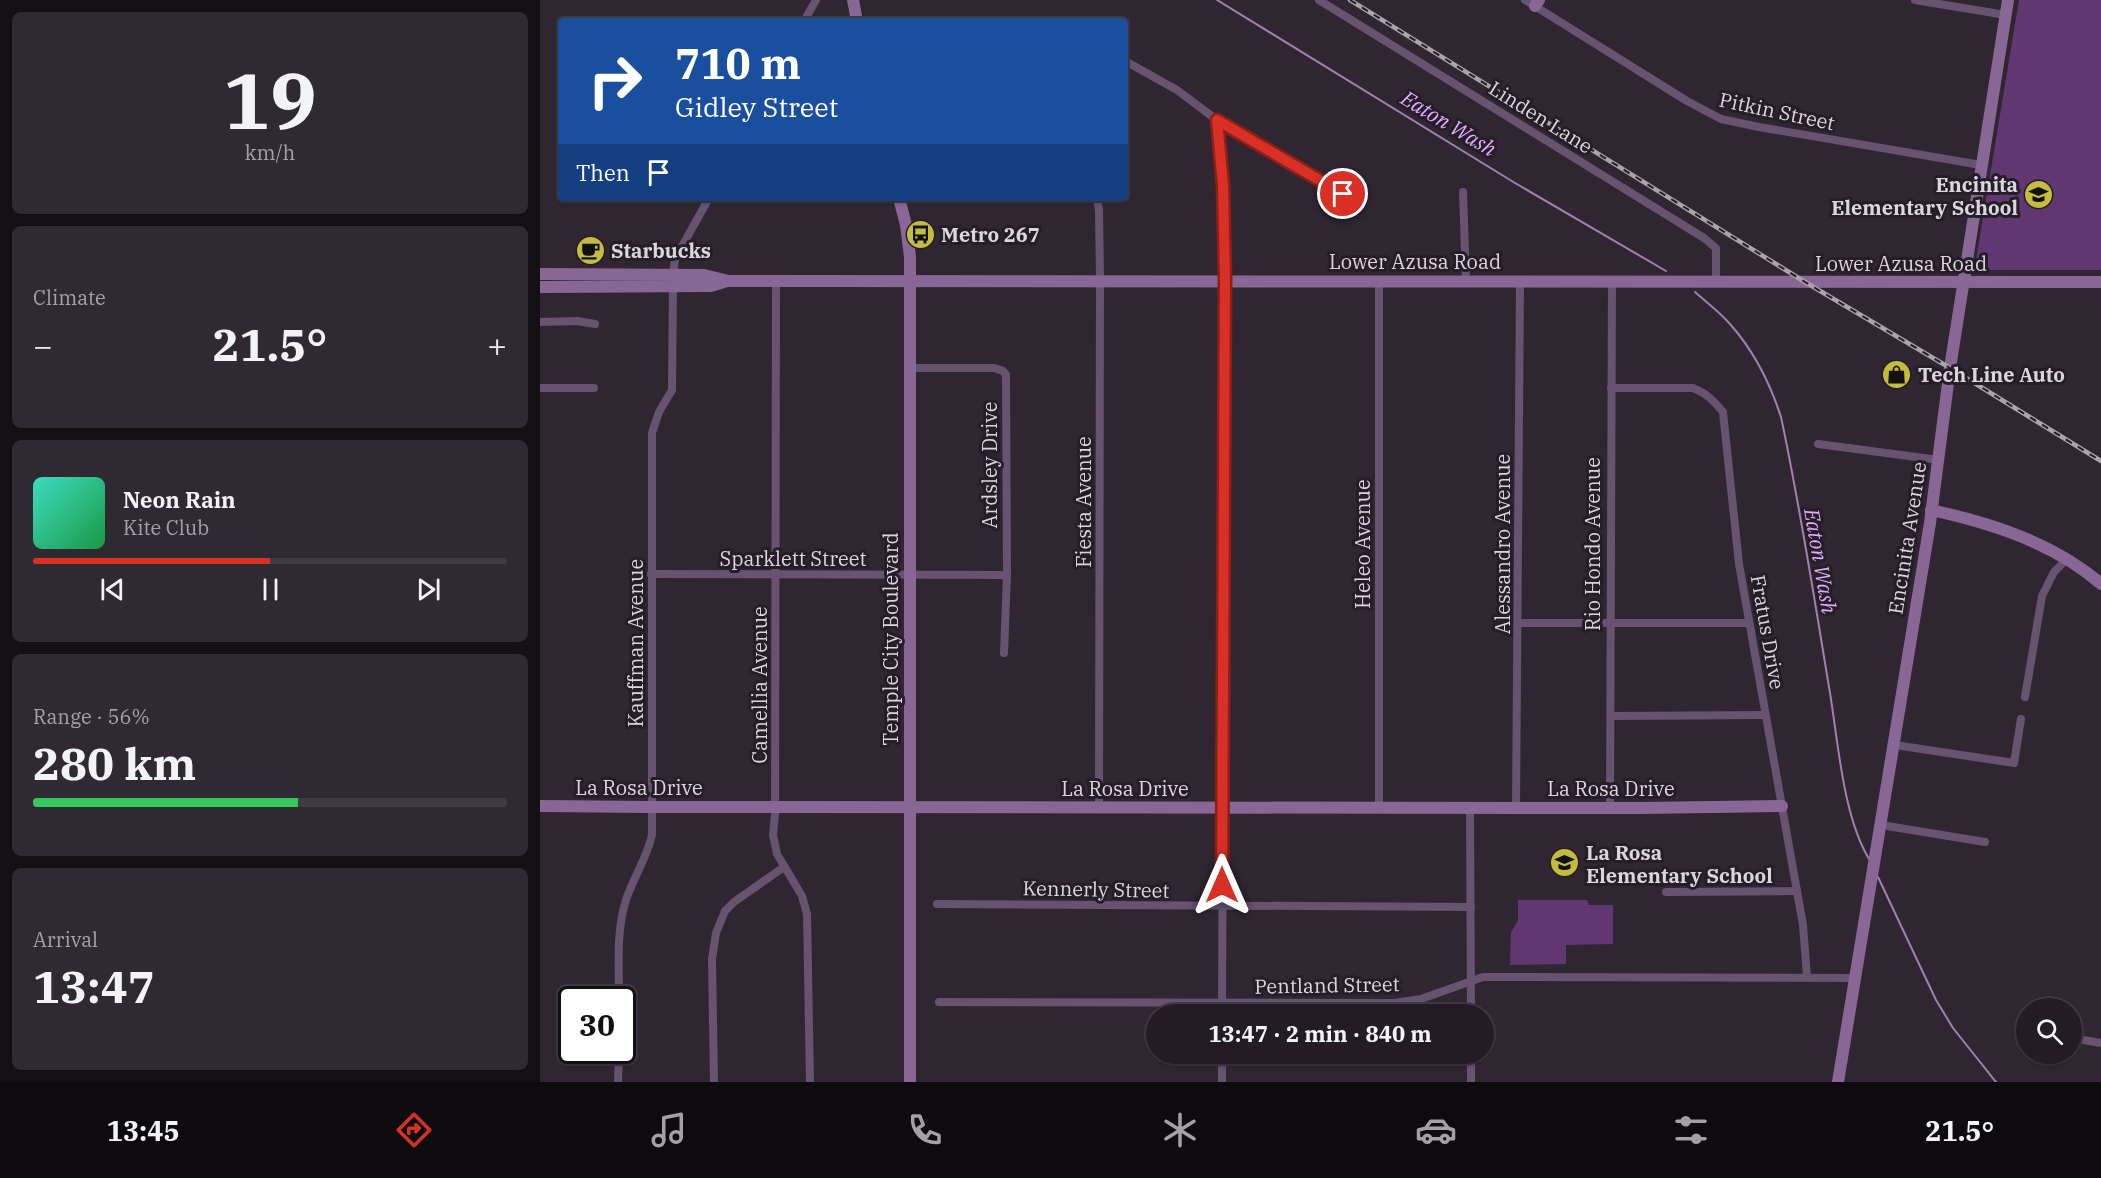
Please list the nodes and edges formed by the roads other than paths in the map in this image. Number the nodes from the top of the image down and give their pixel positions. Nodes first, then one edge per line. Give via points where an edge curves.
1 (816, 0) edge
2 (853, 0) edge
3 (1319, 0) edge
4 (1916, 0) edge
5 (2008, 0) edge
6 (1533, 2) edge
7 (2006, 15) junction
8 (806, 18) edge
9 (856, 18) edge
10 (1128, 63) edge
11 (1217, 120) junction
12 (1980, 165) junction
13 (1463, 192) dead end
14 (1343, 194) dead end
15 (707, 201) edge
16 (900, 201) edge
17 (1097, 201) edge
18 (540, 274) edge
19 (776, 280) junction
20 (1100, 280) junction
21 (1225, 280) junction
22 (673, 281) junction
23 (729, 281) junction
24 (909, 281) junction
25 (1379, 281) junction
26 (1466, 281) junction
27 (1520, 281) junction
28 (1612, 281) junction
29 (1716, 281) junction
30 (1963, 282) junction
31 (2101, 282) edge
32 (540, 286) edge
33 (540, 322) edge
34 (594, 324) dead end
35 (910, 368) junction
36 (540, 388) edge
37 (594, 388) dead end
38 (1611, 388) junction
39 (1818, 444) dead end
40 (1939, 460) junction
41 (1931, 510) junction
42 (2066, 560) junction
43 (910, 573) junction
44 (651, 574) junction
45 (776, 574) junction
46 (1006, 575) junction
47 (2101, 584) edge
48 (1518, 623) junction
49 (1611, 623) junction
50 (1749, 623) junction
51 (1004, 653) dead end
52 (2025, 697) dead end
53 (1765, 715) junction
54 (1611, 716) junction
55 (2021, 719) dead end
56 (1895, 745) junction
57 (540, 806) edge
58 (775, 806) junction
59 (1782, 806) junction
60 (651, 807) junction
61 (1099, 807) junction
62 (1379, 807) junction
63 (1610, 807) junction
64 (908, 808) junction
65 (1222, 808) junction
66 (1470, 808) junction
67 (1516, 808) junction
68 (1881, 825) junction
69 (1984, 842) dead end
70 (784, 867) junction
71 (1797, 891) junction
72 (1666, 892) dead end
73 (937, 904) dead end
74 (1222, 906) junction
75 (1471, 907) junction
76 (1807, 977) junction
77 (1856, 978) junction
78 (1471, 980) junction
79 (619, 986) edge
80 (939, 1002) dead end
81 (1222, 1003) junction
82 (1471, 1004) edge
83 (2082, 1040) edge
84 (2101, 1043) edge
85 (619, 1064) edge
86 (1222, 1064) edge
87 (1471, 1064) edge
88 (618, 1082) edge
89 (714, 1082) edge
90 (810, 1082) edge
91 (910, 1082) edge
92 (1222, 1082) edge
93 (1471, 1082) edge
94 (1838, 1082) edge

1 - 8 street
2 - 9 main road
3 - 29 street, Linden Lane via 1704,238 1716,248
4 - 7 street
5 - 7 main road, Encinita Avenue
6 - 12 street, Pitkin Street via 1721,119
7 - 12 main road, Encinita Avenue
10 - 11 street via 1177,90
11 - 14 street
11 - 21 street
12 - 30 main road, Encinita Avenue
13 - 26 street
15 - 22 street, Kauffman Avenue via 675,260
16 - 24 main road, Temple City Boulevard via 908,237
17 - 20 street, Fiesta Avenue
18 - 22 main road, Lower Azusa Road
19 - 23 main road, Lower Azusa Road
19 - 24 main road, Lower Azusa Road
19 - 45 street, Camellia Avenue
20 - 21 main road, Lower Azusa Road
20 - 24 main road, Lower Azusa Road
20 - 61 street, Fiesta Avenue
21 - 25 main road, Lower Azusa Road
21 - 65 street
22 - 23 main road, Lower Azusa Road via 711,286
22 - 23 main road, Lower Azusa Road via 704,275
22 - 32 main road, Lower Azusa Road via 639,287
22 - 44 street, Kauffman Avenue via 672,390 652,433
24 - 35 main road, Temple City Boulevard
25 - 26 main road, Lower Azusa Road
25 - 62 street, Heleo Avenue
26 - 27 main road, Lower Azusa Road
27 - 28 main road, Lower Azusa Road
27 - 48 street, Alessandro Avenue
28 - 29 main road, Lower Azusa Road
28 - 38 street, Rio Hondo Avenue
29 - 30 main road, Lower Azusa Road
30 - 31 main road, Lower Azusa Road
30 - 40 main road, Encinita Avenue
33 - 34 street
35 - 43 main road, Temple City Boulevard
35 - 46 street, Ardsley Drive via 994,368 1006,375
36 - 37 street
38 - 49 street, Rio Hondo Avenue
38 - 50 street, Fratus Drive via 1693,388 1703,392 1723,412 1735,536
39 - 40 street
40 - 41 main road, Encinita Avenue
41 - 42 main road via 1997,527
41 - 56 main road, Encinita Avenue
42 - 47 main road
42 - 52 street via 2054,572 2042,596
43 - 45 street, Sparklett Street
43 - 46 street, Sparklett Street
43 - 64 main road, Temple City Boulevard
44 - 45 street, Sparklett Street
44 - 60 street, Kauffman Avenue
45 - 58 street, Camellia Avenue
46 - 51 street, Ardsley Drive
48 - 49 street
48 - 67 street, Alessandro Avenue
49 - 50 street
49 - 54 street, Rio Hondo Avenue
50 - 53 street, Fratus Drive
53 - 54 street
53 - 59 street, Fratus Drive
54 - 63 street, Rio Hondo Avenue
55 - 56 street via 2014,763
56 - 68 main road, Encinita Avenue
57 - 60 main road, La Rosa Drive
58 - 60 main road, La Rosa Drive
58 - 64 main road, La Rosa Drive
58 - 70 street, Camellia Avenue via 773,835
59 - 63 main road, La Rosa Drive
59 - 71 street, Fratus Drive
60 - 79 street, Kauffman Avenue via 648,851 622,916
61 - 64 main road, La Rosa Drive
61 - 65 main road, La Rosa Drive
62 - 65 main road, La Rosa Drive
62 - 66 main road, La Rosa Drive
63 - 67 main road, La Rosa Drive
64 - 91 main road, Temple City Boulevard
65 - 74 street
66 - 67 main road, La Rosa Drive
66 - 75 street
68 - 69 street
68 - 77 main road, Encinita Avenue
70 - 89 street via 734,902 725,911 716,933 712,959
70 - 90 street, Camellia Avenue via 802,896 807,914
71 - 72 street
71 - 76 street, Fratus Drive
73 - 74 street, Kennerly Street
74 - 75 street, Kennerly Street
74 - 81 street
75 - 78 street
76 - 77 street, Pentland Street
76 - 78 street, Pentland Street via 1539,976
77 - 94 main road, Encinita Avenue
78 - 81 street, Pentland Street via 1421,999 1395,1003
78 - 82 street
80 - 81 street, Pentland Street
83 - 84 street
85 - 88 street
86 - 92 street
87 - 93 street

